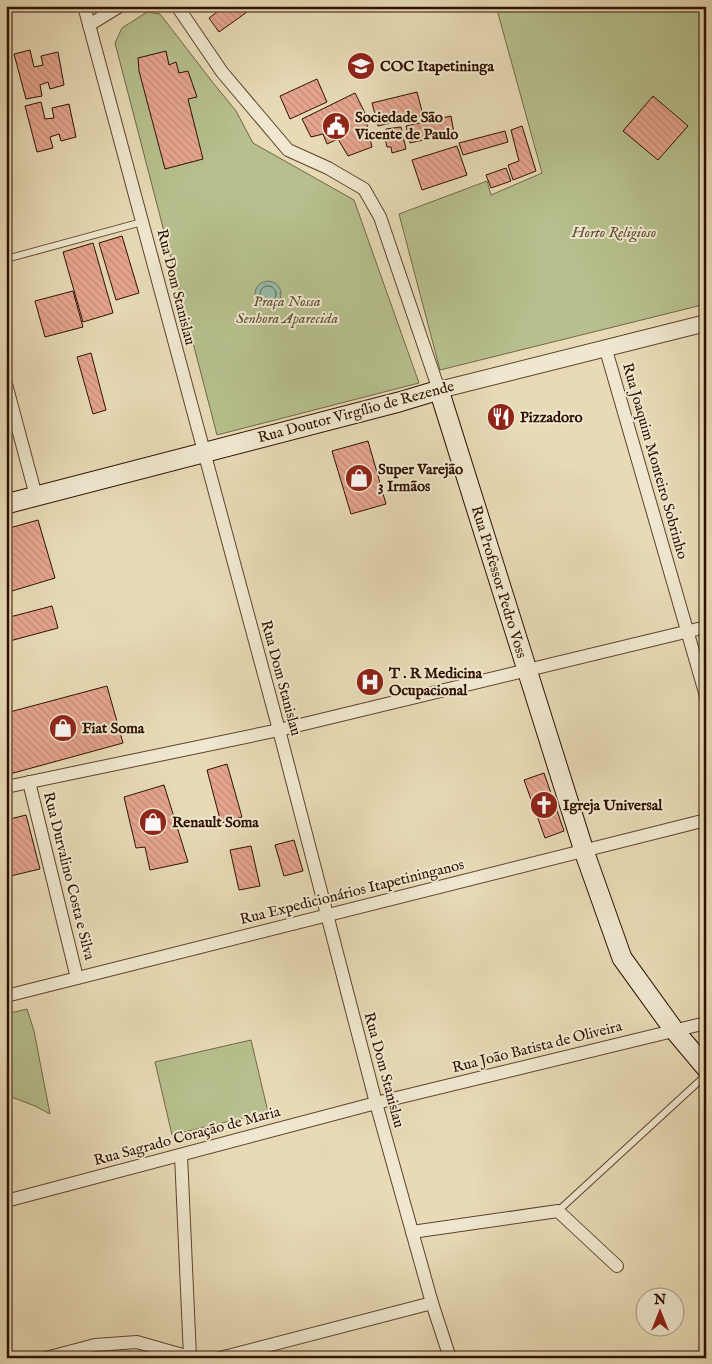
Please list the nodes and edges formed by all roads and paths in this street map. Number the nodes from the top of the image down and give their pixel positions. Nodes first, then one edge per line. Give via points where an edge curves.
1 (84, 6) edge
2 (120, 6) edge
3 (177, 6) edge
4 (89, 25) junction
5 (142, 222) junction
6 (6, 259) edge
7 (706, 323) edge
8 (606, 350) junction
9 (6, 384) edge
10 (439, 390) junction
11 (203, 453) junction
12 (36, 496) junction
13 (6, 504) edge
14 (706, 627) edge
15 (687, 632) junction
16 (527, 670) junction
17 (706, 696) edge
18 (279, 730) junction
19 (29, 782) junction
20 (6, 787) edge
21 (706, 820) edge
22 (584, 850) junction
23 (327, 915) junction
24 (77, 978) junction
25 (6, 996) edge
26 (706, 1022) edge
27 (674, 1030) junction
28 (706, 1068) edge
29 (706, 1075) edge
30 (376, 1104) junction
31 (181, 1155) junction
32 (6, 1201) edge
33 (558, 1211) junction
34 (412, 1232) junction
35 (617, 1266) dead end
36 (432, 1303) junction
37 (170, 1355) edge
38 (191, 1357) edge
39 (46, 1358) edge
40 (220, 1358) edge
41 (450, 1358) edge

1 - 4 street, Rua Dom Stanislau
2 - 4 street
3 - 10 street, Rua Professor Pedro Voss via 222,72 288,150 364,189 380,217
4 - 5 street, Rua Dom Stanislau
5 - 6 lane
5 - 11 street, Rua Dom Stanislau
7 - 8 street, Rua Doutor Virgílio de Rezende
8 - 10 street, Rua Doutor Virgílio de Rezende
8 - 15 street, Rua Joaquim Monteiro Sobrinho
9 - 12 street
10 - 11 main road, Rua Doutor Virgílio de Rezende
10 - 16 main road, Rua Professor Pedro Voss
11 - 12 main road, Rua Doutor Virgílio de Rezende
11 - 18 street, Rua Dom Stanislau
12 - 13 main road, Rua Doutor Virgílio de Rezende
14 - 15 street
15 - 16 street
15 - 17 street, Rua Joaquim Monteiro Sobrinho
16 - 18 street
16 - 22 main road, Rua Professor Pedro Voss
18 - 19 street
18 - 23 street, Rua Dom Stanislau
19 - 20 street
19 - 24 street, Rua Durvalino Costa e Silva
21 - 22 street, Rua Expedicionários Itapetininganos
22 - 23 street, Rua Expedicionários Itapetininganos
22 - 27 main road, Rua Professor Pedro Voss via 622,958
23 - 24 street, Rua Expedicionários Itapetininganos
23 - 30 street, Rua Dom Stanislau
24 - 25 street, Rua Expedicionários Itapetininganos
26 - 27 street, Rua João Batista de Oliveira
27 - 28 main road, Rua Professor Pedro Voss
27 - 30 street, Rua João Batista de Oliveira
29 - 33 lane
30 - 31 street, Rua Sagrado Coração de Maria
30 - 34 street, Rua Dom Stanislau
31 - 32 street, Rua Sagrado Coração de Maria
31 - 38 street
33 - 34 street
33 - 35 street
34 - 36 street, Rua Dom Stanislau
36 - 40 street
36 - 41 street, Rua Dom Stanislau
37 - 38 street
37 - 39 street via 137,1342 95,1345

